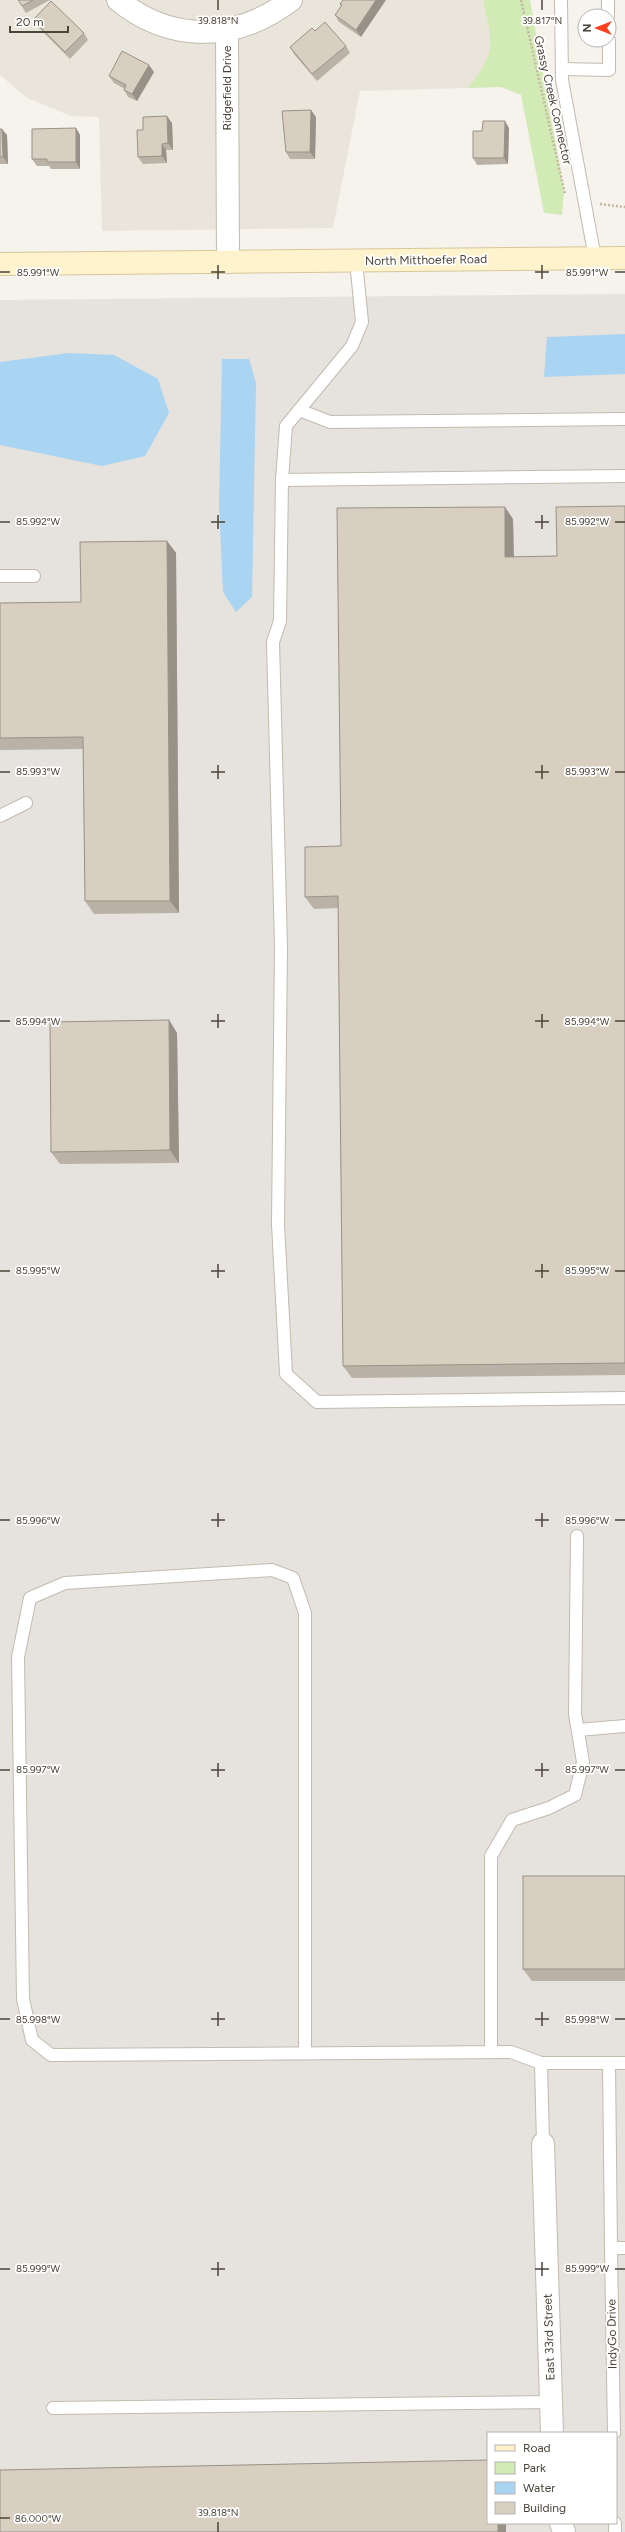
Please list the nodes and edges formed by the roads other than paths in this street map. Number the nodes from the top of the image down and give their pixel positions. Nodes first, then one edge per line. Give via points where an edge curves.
1 (118, 0) edge
2 (291, 0) edge
3 (561, 0) edge
4 (226, 30) junction
5 (609, 48) edge
6 (562, 69) junction
7 (595, 258) junction
8 (625, 258) edge
9 (356, 261) junction
10 (228, 262) junction
11 (0, 264) edge
12 (299, 410) junction
13 (625, 418) edge
14 (625, 476) edge
15 (282, 480) junction
16 (0, 576) edge
17 (34, 576) dead end
18 (26, 803) dead end
19 (0, 816) edge
20 (625, 1398) edge
21 (577, 1536) dead end
22 (625, 1726) edge
23 (578, 1730) junction
24 (491, 2052) junction
25 (304, 2053) junction
26 (541, 2063) junction
27 (609, 2063) junction
28 (625, 2063) edge
29 (543, 2144) joint
30 (611, 2248) junction
31 (625, 2248) edge
32 (551, 2402) junction
33 (53, 2408) dead end
34 (552, 2432) edge
35 (614, 2432) edge

1 - 4 street, Ridgefield Drive via 139,15 174,28 200,32
2 - 4 street via 254,23
3 - 6 lane
4 - 10 street, Ridgefield Drive
5 - 6 lane via 609,70
6 - 7 lane
7 - 8 main road, North Mitthoefer Road
7 - 9 main road, North Mitthoefer Road
9 - 10 main road, North Mitthoefer Road
9 - 12 lane via 362,322 352,346
10 - 11 main road, North Mitthoefer Road
12 - 13 lane via 330,422
12 - 15 lane via 286,426
14 - 15 lane
15 - 20 lane via 280,621 273,642 281,946 278,1224 286,1374 316,1402
16 - 17 lane
18 - 19 lane
21 - 23 lane via 575,1714
22 - 23 lane
23 - 24 lane via 582,1762 575,1795 548,1808 512,1820 491,1856
24 - 25 lane
24 - 26 lane via 511,2052
25 - 25 lane via 50,2055 32,2040 23,1999 18,1657 30,1598 65,1583 272,1570 293,1578 305,1613
26 - 27 lane
26 - 29 lane
27 - 28 lane
27 - 30 lane, IndyGo Drive
29 - 32 street, East 33rd Street
30 - 31 lane
30 - 35 lane, IndyGo Drive
32 - 33 lane
32 - 34 street, East 33rd Street

